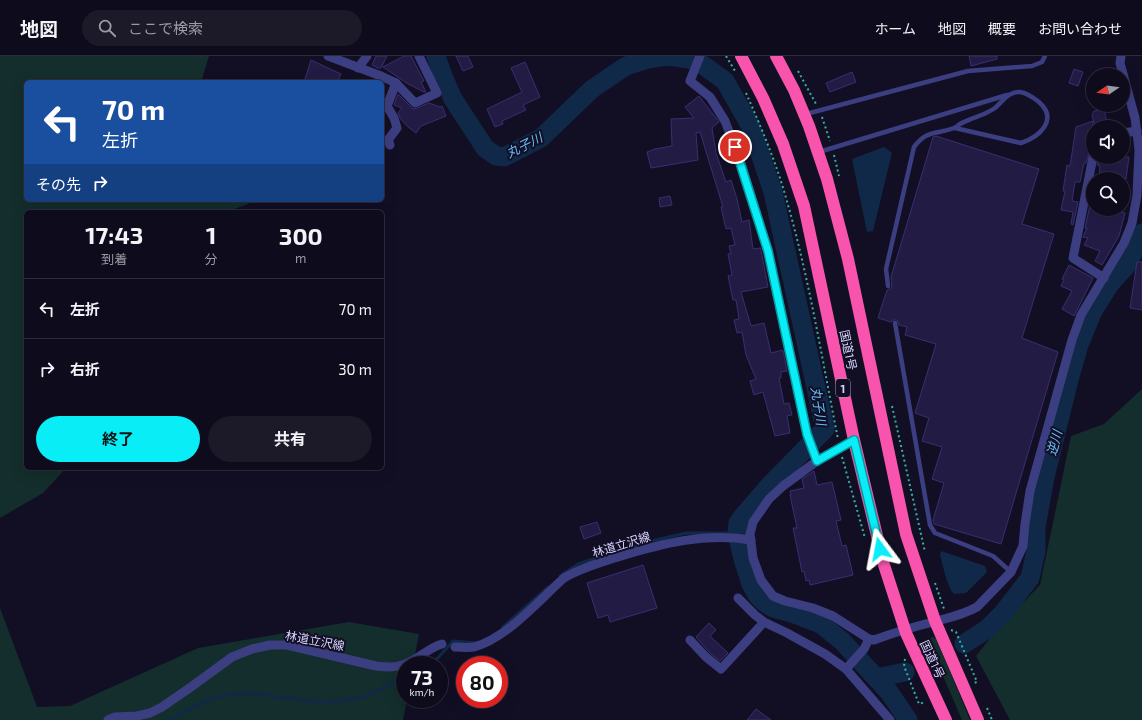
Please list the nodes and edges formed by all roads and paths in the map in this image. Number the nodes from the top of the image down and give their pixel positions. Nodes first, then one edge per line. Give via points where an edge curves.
1 (328, 56) edge
2 (367, 56) edge
3 (419, 56) edge
4 (726, 56) edge
5 (741, 56) edge
6 (776, 56) edge
7 (1045, 56) edge
8 (1121, 56) edge
9 (700, 57) edge
10 (358, 68) junction
11 (736, 74) dead end
12 (396, 83) junction
13 (746, 93) dead end
14 (1009, 94) junction
15 (804, 115) junction
16 (955, 128) junction
17 (1130, 132) edge
18 (1137, 132) junction
19 (390, 145) dead end
20 (818, 152) junction
21 (1092, 164) edge
22 (1104, 278) junction
23 (888, 286) dead end
24 (894, 323) dead end
25 (854, 440) junction
26 (840, 448) junction
27 (816, 459) junction
28 (865, 538) dead end
29 (748, 539) junction
30 (1012, 572) junction
31 (738, 598) dead end
32 (935, 621) junction
33 (764, 622) junction
34 (905, 630) junction
35 (951, 630) dead end
36 (869, 639) junction
37 (690, 640) dead end
38 (442, 644) dead end
39 (455, 647) dead end
40 (908, 665) dead end
41 (848, 667) junction
42 (970, 685) dead end
43 (927, 706) dead end
44 (108, 720) edge
45 (890, 720) edge
46 (946, 720) edge
47 (978, 720) edge

1 - 10 street
2 - 10 street
3 - 12 street via 437,92 415,103
4 - 11 path
5 - 25 highway, 国道1号 / 1 via 764,98 804,206
6 - 15 highway, 国道1号
7 - 15 lane via 1042,62 1032,66 968,71
8 - 18 street via 1120,63
9 - 27 street via 690,81 710,97 725,121 740,160 768,251 808,436
10 - 12 street
12 - 19 street via 387,106 397,128 388,140
13 - 26 path via 786,197 803,265
14 - 16 lane via 994,109 962,122
14 - 16 lane via 1020,92 1032,96 1046,109 1048,119 1043,130 1030,140 1021,143
14 - 20 lane
15 - 20 highway, 国道1号
16 - 23 lane via 927,135 914,147 886,269
17 - 18 street
18 - 22 street via 1137,195 1132,223
20 - 32 highway, 国道1号 via 848,259 906,534
21 - 22 street via 1073,258
22 - 30 street via 1082,315 1072,340 1030,491 1023,546
24 - 30 lane via 930,525 935,533 993,556
25 - 26 street
25 - 34 highway, 国道1号 / 1 via 884,565
26 - 27 street
26 - 28 path
27 - 29 street via 769,499 753,522
29 - 36 street via 761,580 773,596 833,616
29 - 39 street, 林道立沢線 via 724,537 689,540 650,547 587,567 564,578 511,627 492,639 473,647
30 - 32 street via 977,607
31 - 33 street
32 - 34 street
32 - 47 highway, 国道1号
33 - 37 street via 721,669
33 - 41 street
34 - 36 street via 874,640
34 - 46 highway, 国道1号 / 1
35 - 42 path via 956,632 977,682
36 - 41 street
38 - 44 street, 林道立沢線 via 405,665 390,667 287,645 252,649 232,657 150,713
40 - 43 path via 905,658 904,666 919,704 925,700
41 - 45 street

